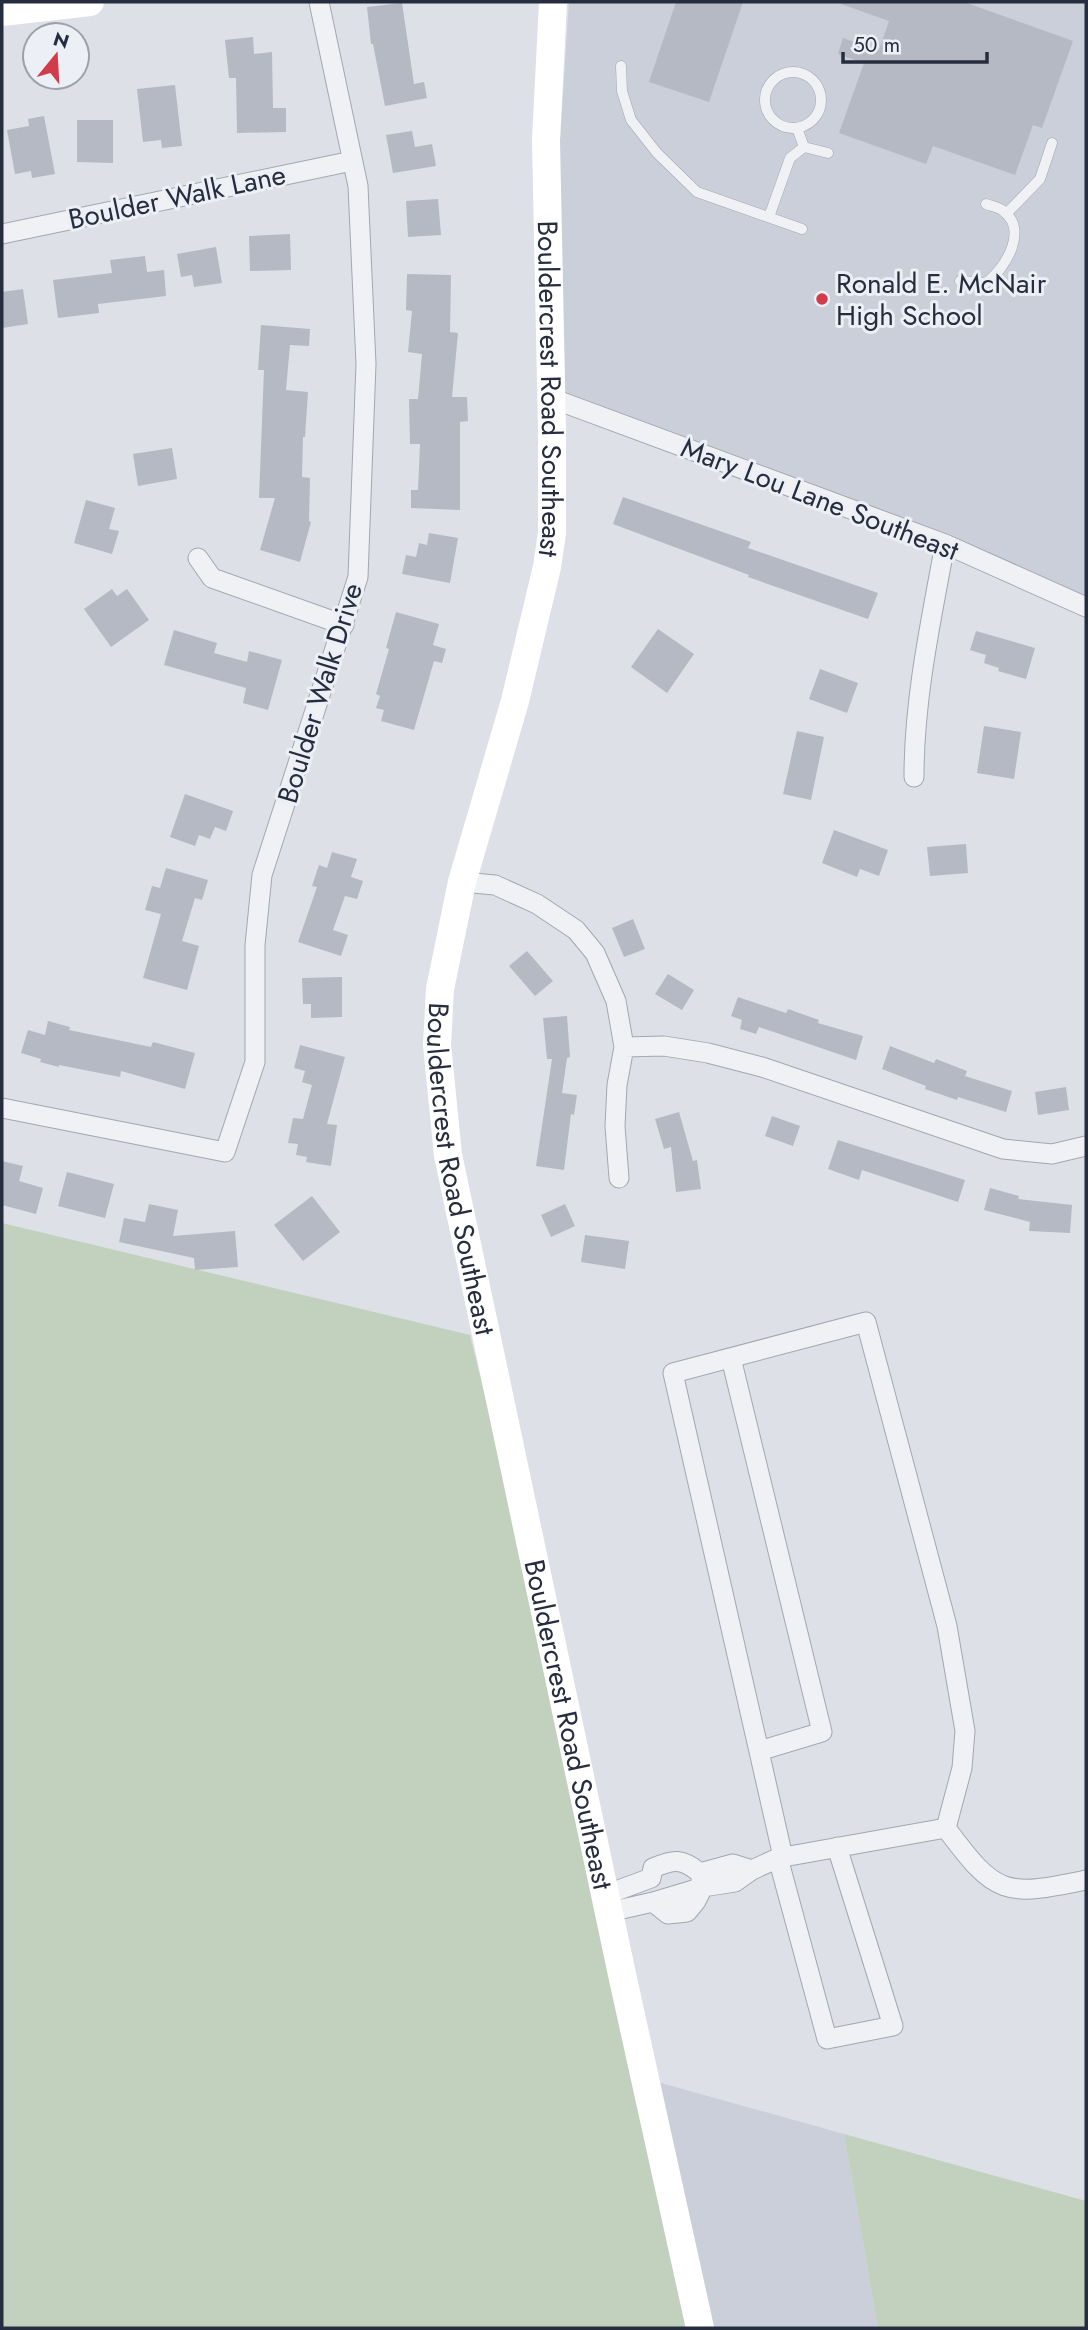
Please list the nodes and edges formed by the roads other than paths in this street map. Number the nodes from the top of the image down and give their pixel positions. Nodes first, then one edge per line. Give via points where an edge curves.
1 (90, 2) edge
2 (319, 2) edge
3 (553, 2) edge
4 (2, 12) edge
5 (621, 66) dead end
6 (797, 128) junction
7 (1052, 143) dead end
8 (804, 147) junction
9 (828, 153) dead end
10 (352, 161) junction
11 (986, 204) dead end
12 (1006, 214) junction
13 (769, 217) junction
14 (802, 229) dead end
15 (2, 234) edge
16 (960, 281) dead end
17 (551, 398) junction
18 (945, 544) junction
19 (198, 558) dead end
20 (1086, 607) edge
21 (344, 625) junction
22 (914, 777) dead end
23 (462, 882) junction
24 (624, 1047) junction
25 (2, 1108) edge
26 (1086, 1146) edge
27 (619, 1178) dead end
28 (731, 1358) junction
29 (759, 1751) junction
30 (946, 1828) junction
31 (837, 1847) junction
32 (780, 1858) junction
33 (701, 1880) junction
34 (1086, 1880) edge
35 (607, 1903) junction
36 (701, 2328) edge

1 - 4 street
2 - 10 street, Boulder Walk Drive
3 - 17 street, Bouldercrest Road Southeast via 546,140
5 - 13 lane via 622,91 631,120 657,153 697,192
6 - 6 lane via 813,120 821,96 814,80 788,72 772,82 765,99 779,124
6 - 8 lane
7 - 12 lane via 1040,179
8 - 9 lane
8 - 13 lane via 790,158
10 - 15 street, Boulder Walk Lane
10 - 21 street, Boulder Walk Drive via 358,186 366,364 358,577
11 - 12 lane
12 - 16 lane via 1014,240 1007,261 986,283
13 - 14 lane
17 - 18 street, Mary Lou Lane Southeast
17 - 23 street, Bouldercrest Road Southeast via 552,533 547,567 501,753
18 - 20 street, Mary Lou Lane Southeast
18 - 22 street via 926,647
19 - 21 street via 212,578
21 - 25 street, Boulder Walk Drive via 262,875 255,945 255,1062 225,1152
23 - 24 street via 495,885 537,904 576,930 595,953 617,1001
23 - 35 street, Bouldercrest Road Southeast via 439,989 437,1045 449,1155
24 - 26 street via 664,1046 762,1067 1003,1150 1052,1154
24 - 27 street via 617,1085
28 - 29 street via 673,1373
28 - 29 street via 822,1732
28 - 30 street via 866,1322 947,1626 965,1731 962,1768
29 - 32 street
30 - 31 street
30 - 34 street via 975,1867 1002,1887 1038,1890
31 - 32 street
31 - 32 street via 892,2026 827,2039
32 - 33 street via 735,1882
33 - 35 street via 653,1902
33 - 35 street via 690,1864 672,1860 653,1868 651,1878
35 - 36 street, Bouldercrest Road Southeast

